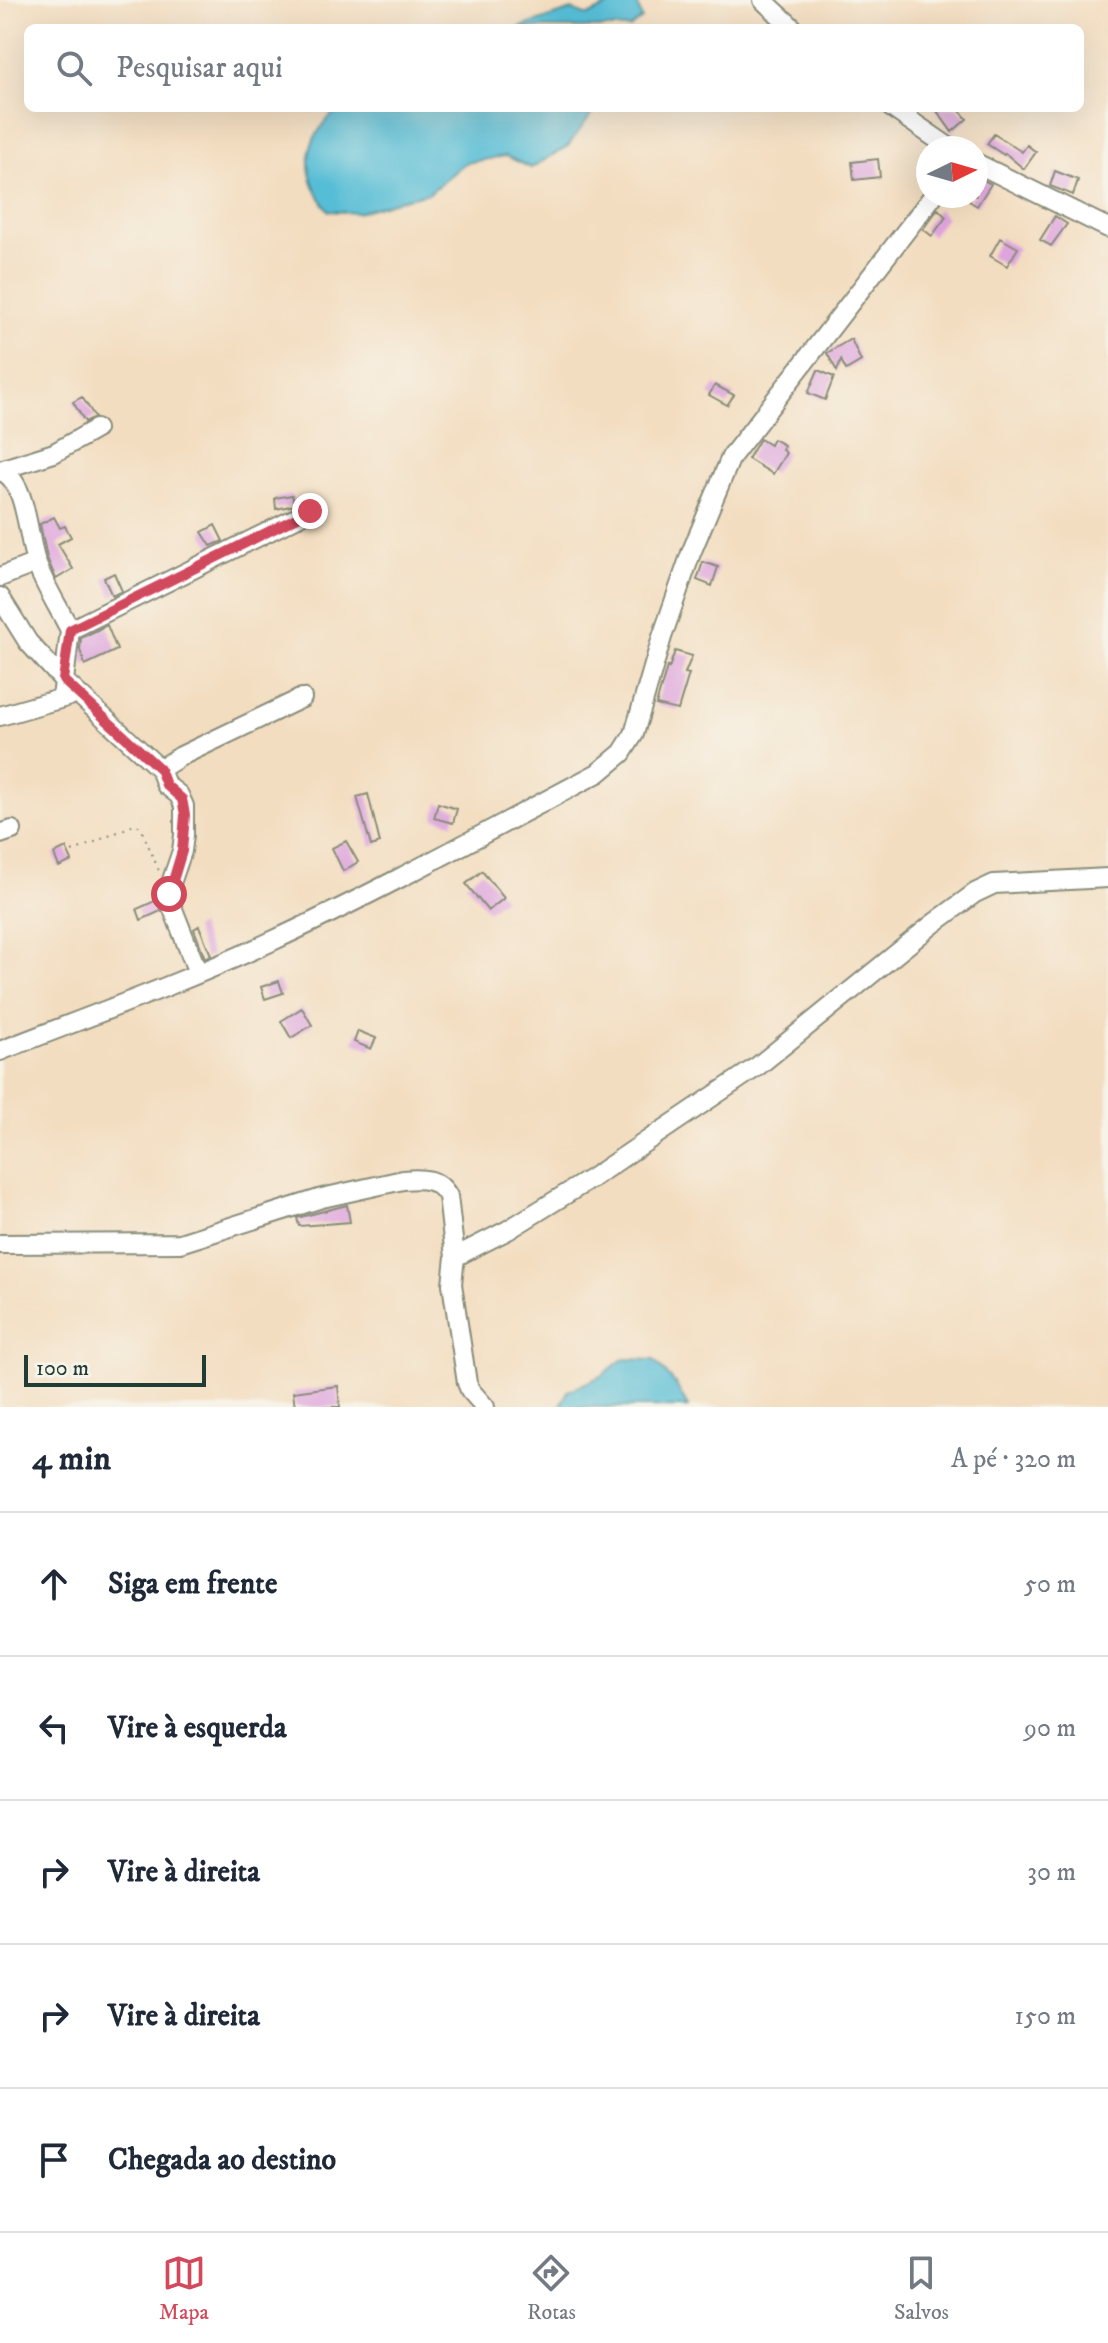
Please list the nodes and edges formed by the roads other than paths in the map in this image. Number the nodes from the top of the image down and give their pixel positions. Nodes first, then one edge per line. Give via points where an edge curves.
1 (763, 0) edge
2 (789, 24) edge
3 (898, 112) edge
4 (933, 136) edge
5 (988, 169) edge
6 (924, 208) edge
7 (1108, 228) edge
8 (96, 429) dead end
9 (0, 470) edge
10 (310, 511) dead end
11 (36, 563) junction
12 (0, 577) edge
13 (0, 597) edge
14 (70, 630) junction
15 (67, 691) junction
16 (302, 698) dead end
17 (0, 716) edge
18 (160, 769) junction
19 (1108, 878) edge
20 (198, 973) junction
21 (0, 1051) edge
22 (0, 1244) edge
23 (455, 1257) junction
24 (485, 1407) edge

1 - 2 street
3 - 4 street
5 - 7 street
6 - 20 street via 731,457 691,553 634,734 622,753 598,773 394,881
8 - 9 street via 54,453
9 - 11 street via 14,480 20,495
10 - 14 street
11 - 12 street
11 - 14 street
13 - 15 street
14 - 15 street
15 - 17 street
15 - 18 street
16 - 18 street
18 - 20 street via 184,806 182,851 169,899
19 - 23 street via 984,887 746,1074 592,1178
20 - 21 street
22 - 23 street via 180,1243 322,1198 417,1178 437,1183 448,1196
23 - 24 street via 452,1284 467,1383

